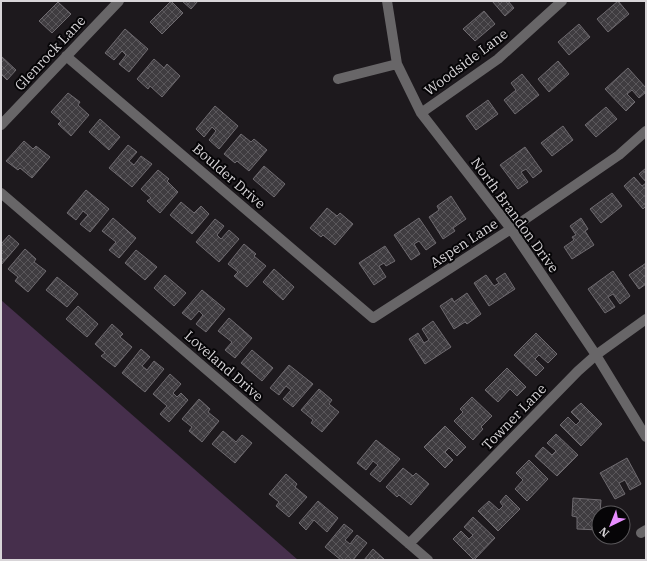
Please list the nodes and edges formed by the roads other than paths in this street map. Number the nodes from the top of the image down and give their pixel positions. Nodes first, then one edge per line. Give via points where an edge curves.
1 (118, 1) edge
2 (387, 1) edge
3 (562, 1) edge
4 (66, 56) junction
5 (396, 64) junction
6 (338, 78) dead end
7 (421, 113) junction
8 (1, 125) edge
9 (646, 131) edge
10 (1, 193) edge
11 (511, 229) junction
12 (373, 318) joint
13 (646, 319) edge
14 (596, 355) junction
15 (646, 437) edge
16 (410, 544) junction
17 (428, 560) edge

1 - 4 street, Glenrock Lane
2 - 5 street, North Brandon Drive
3 - 7 street, Woodside Lane via 498,59
4 - 8 street, Glenrock Lane
4 - 12 street, Boulder Drive
5 - 6 street
5 - 7 street, North Brandon Drive
7 - 11 street, North Brandon Drive
9 - 11 street, Aspen Lane via 619,155
10 - 16 street, Loveland Drive
11 - 12 street, Aspen Lane
11 - 14 street, North Brandon Drive
13 - 14 street, Towner Lane
14 - 15 street, North Brandon Drive
14 - 16 street, Towner Lane
16 - 17 street, Loveland Drive

